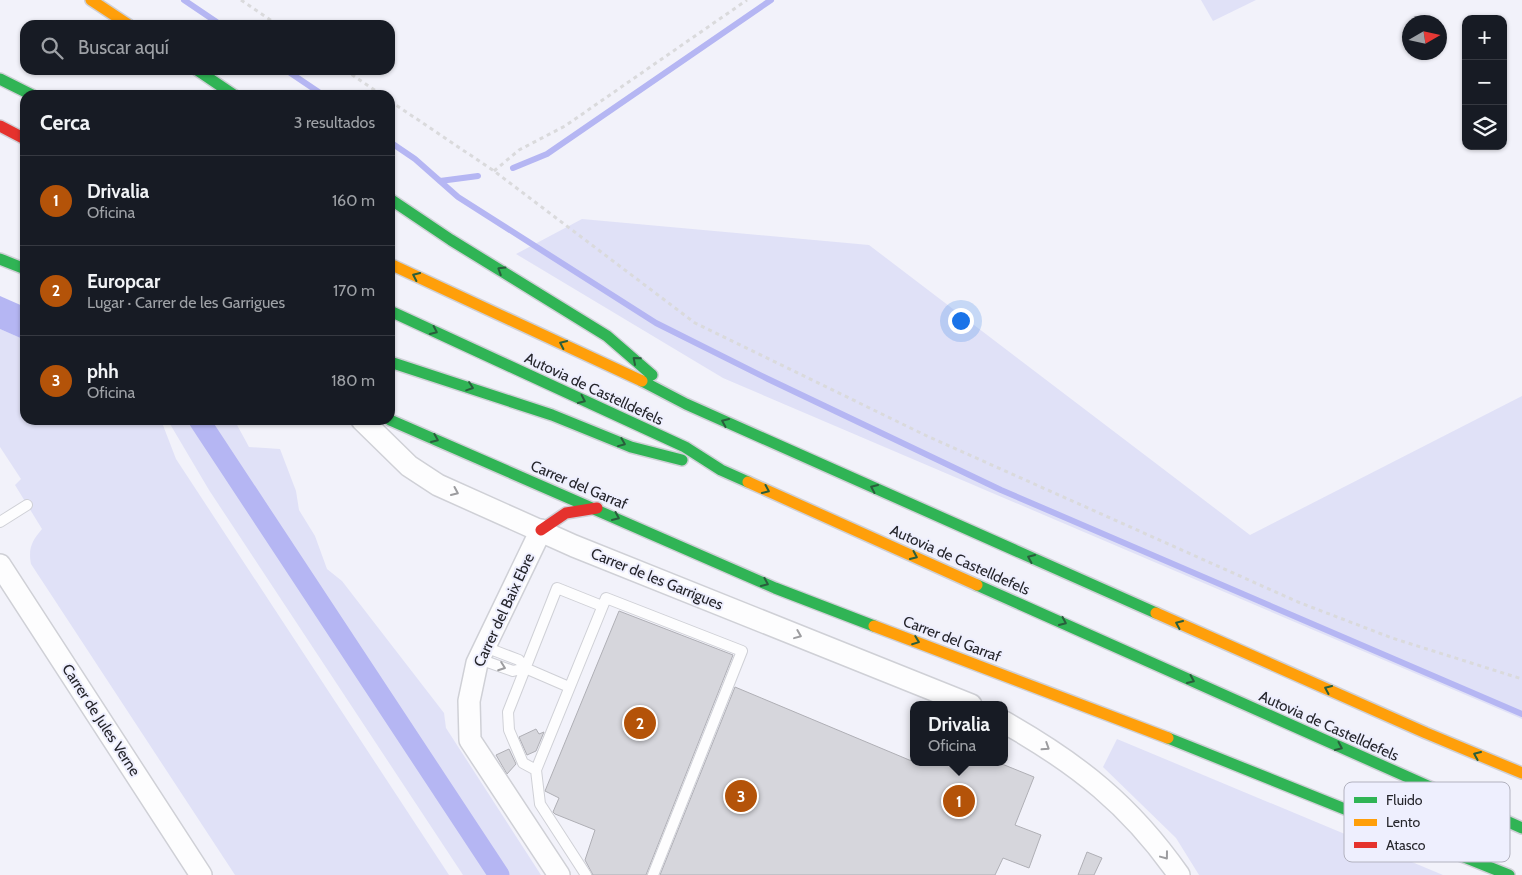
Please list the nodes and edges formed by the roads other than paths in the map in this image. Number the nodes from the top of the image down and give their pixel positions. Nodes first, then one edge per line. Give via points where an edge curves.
1 (91, 0) edge
2 (121, 20) edge
3 (204, 75) edge
4 (0, 79) edge
5 (22, 90) edge
6 (227, 90) edge
7 (0, 126) edge
8 (20, 136) edge
9 (395, 202) edge
10 (0, 259) edge
11 (395, 266) edge
12 (20, 267) edge
13 (395, 313) edge
14 (395, 364) edge
15 (686, 404) junction
16 (395, 422) edge
17 (367, 425) edge
18 (721, 470) junction
19 (27, 505) dead end
20 (597, 508) junction
21 (0, 522) edge
22 (541, 530) junction
23 (0, 565) edge
24 (602, 606) junction
25 (482, 653) junction
26 (525, 668) junction
27 (569, 687) junction
28 (961, 701) edge
29 (1008, 724) edge
30 (536, 770) junction
31 (1522, 773) edge
32 (1415, 782) edge
33 (1344, 808) edge
34 (1510, 823) edge
35 (1522, 828) edge
36 (1477, 862) edge
37 (202, 875) edge
38 (559, 875) edge
39 (586, 875) edge
40 (653, 875) edge
41 (1179, 875) edge
42 (1509, 875) edge

1 - 2 main road
3 - 6 main road
4 - 5 main road
7 - 8 main road
15 -> 9 main road via 607,336
10 - 12 main road
15 -> 11 main road, Autovia de Castelldefels
13 -> 18 main road, Autovia de Castelldefels via 685,447
14 -> 18 main road via 552,415 630,447
31 -> 15 main road, Autovia de Castelldefels
16 -> 20 main road, Carrer del Garraf
17 -> 22 street, Carrer de les Garrigues via 409,466 438,485
18 -> 32 main road, Autovia de Castelldefels
19 - 21 lane
20 - 22 main road via 564,512
20 -> 33 main road, Carrer del Garraf via 775,588
22 - 25 street, Carrer del Baix Ebre
22 -> 28 street, Carrer de les Garrigues
23 - 37 street, Carrer de Jules Verne
24 - 26 lane via 557,588
24 - 27 lane
24 - 40 lane via 606,598 742,651
25 - 26 lane via 513,671
25 - 38 street, Carrer del Baix Ebre via 469,701 470,740
26 - 27 lane
26 - 30 lane via 508,712 509,730 523,763
27 - 30 lane
29 -> 41 street via 1077,767 1116,801 1142,826
30 - 39 lane via 540,804
34 -> 35 main road, Autovia de Castelldefels
36 -> 42 main road, Carrer del Garraf

